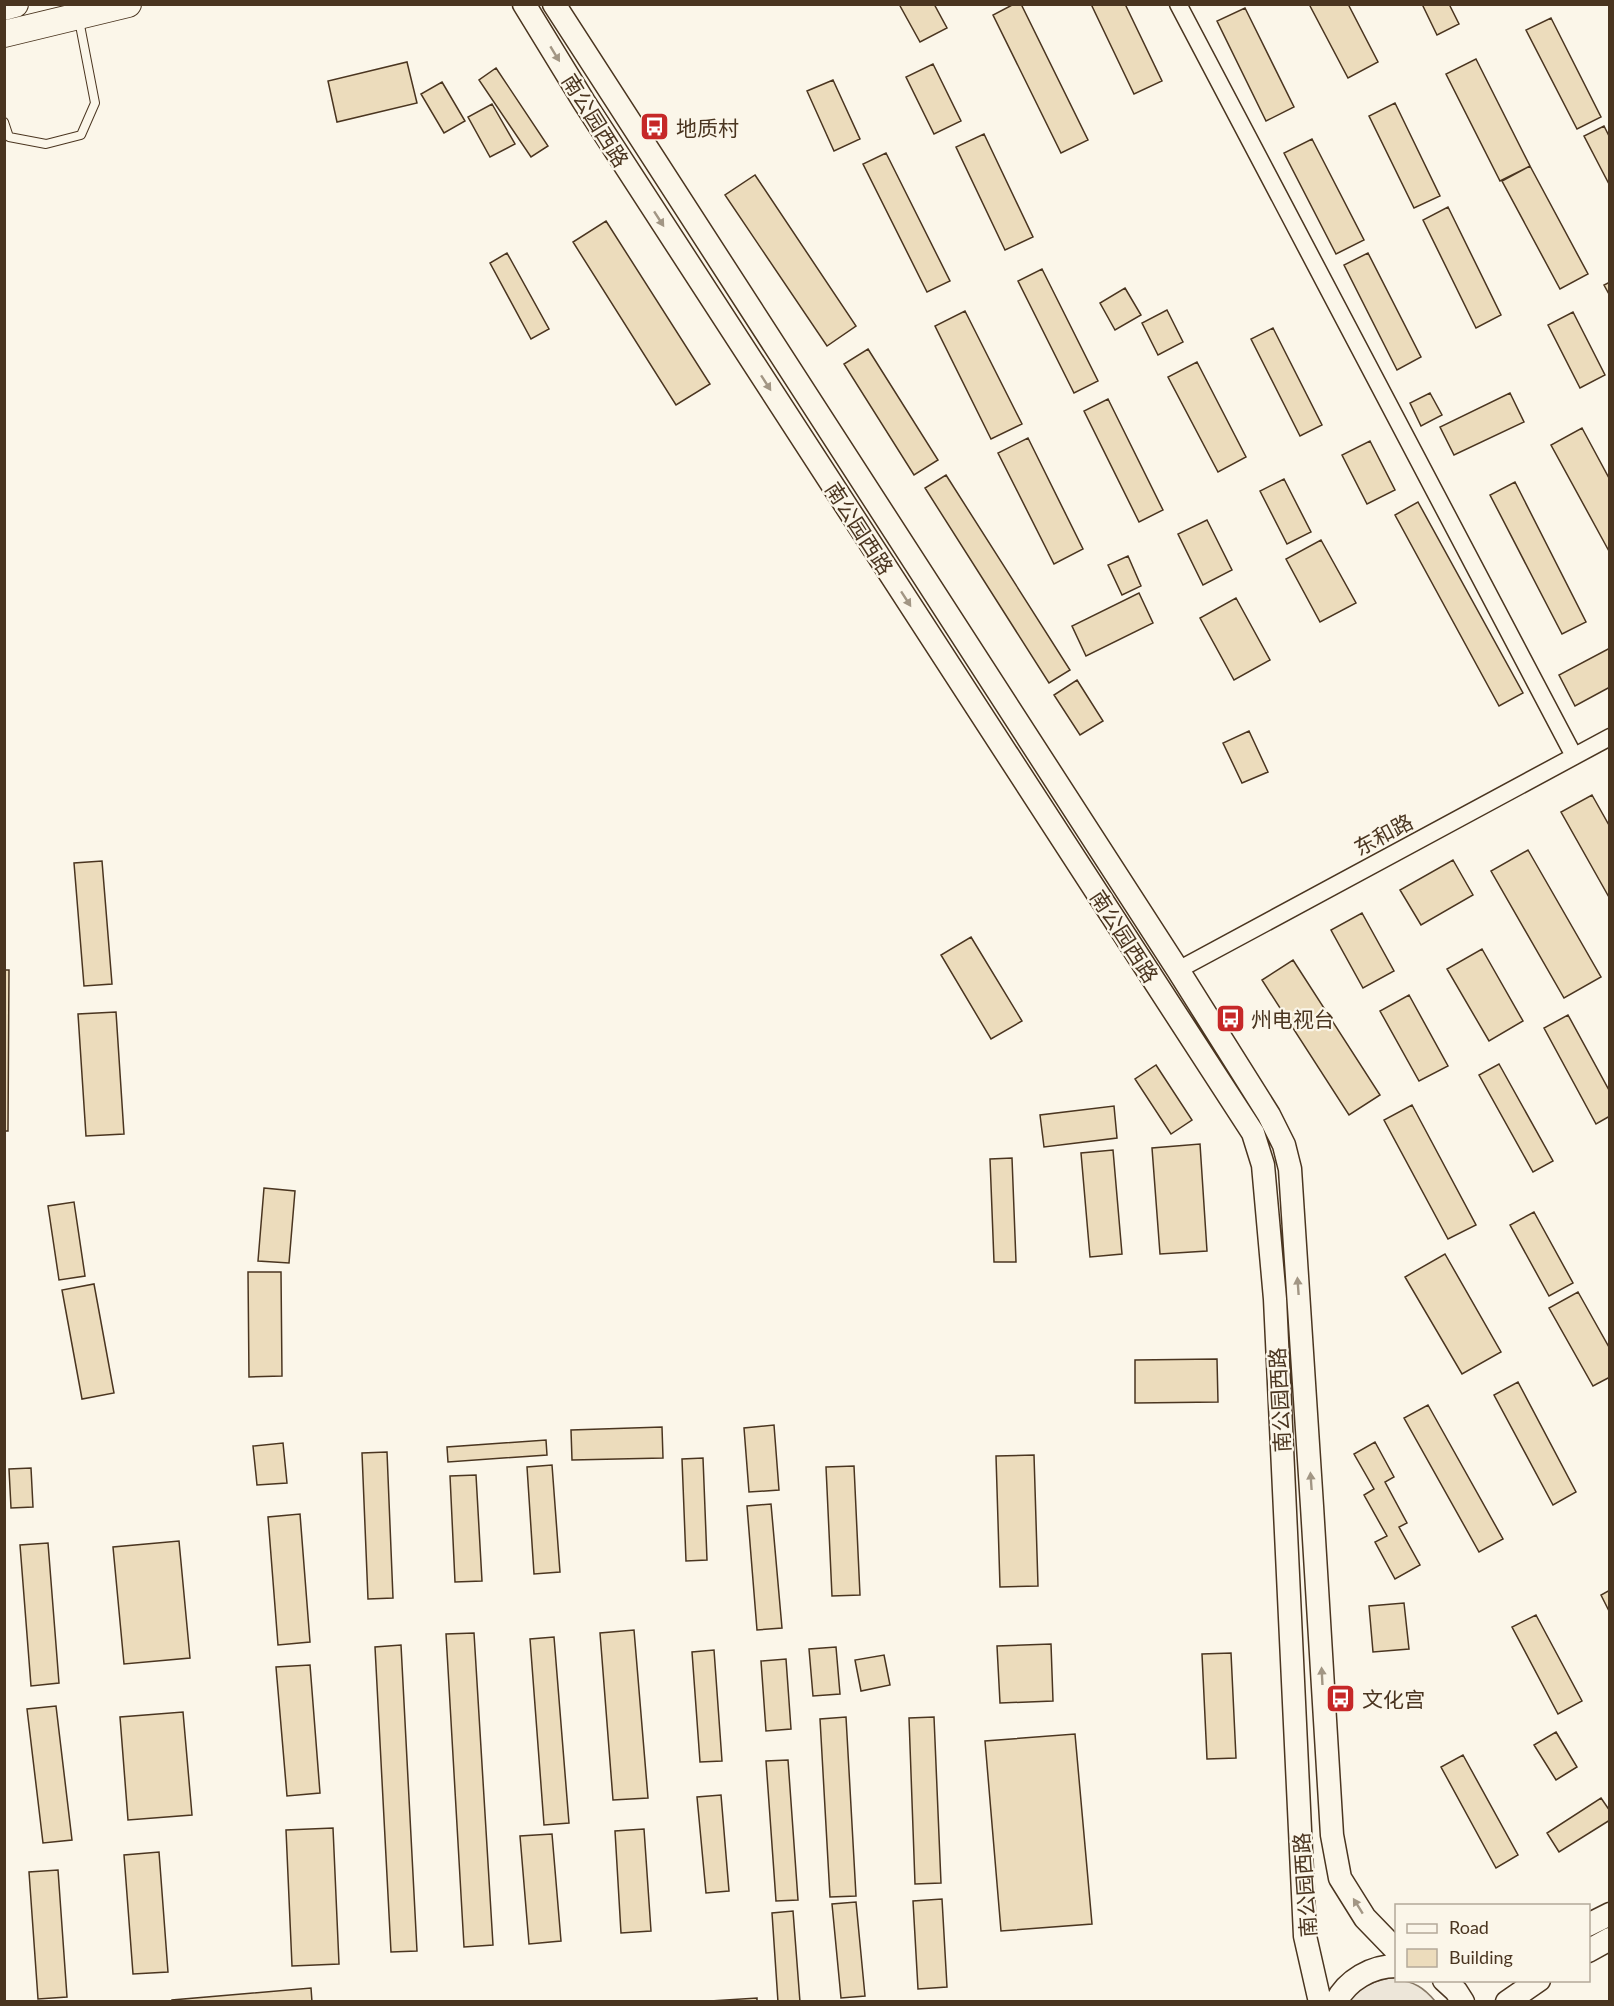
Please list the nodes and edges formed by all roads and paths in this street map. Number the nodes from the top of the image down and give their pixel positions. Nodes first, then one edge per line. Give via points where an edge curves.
1 (15, 4) edge
2 (128, 4) edge
3 (524, 4) edge
4 (554, 4) edge
5 (1178, 4) edge
6 (4, 7) edge
7 (78, 16) junction
8 (4, 34) edge
9 (4, 122) edge
10 (1610, 737) edge
11 (1574, 756) junction
12 (1178, 970) junction
13 (1610, 1914) edge
14 (1590, 1924) edge
15 (1610, 1940) edge
16 (1395, 1949) edge
17 (1590, 1950) edge
18 (1395, 1966) edge
19 (1536, 1982) edge
20 (1322, 2001) edge
21 (1507, 2001) edge

1 - 6 main road
2 - 7 main road
3 -> 20 main road, 南公园西路 via 596,122 1253,1133 1263,1165 1275,1299 1305,1936
4 - 12 main road, 南公园西路
5 - 11 street
7 - 8 main road
7 - 9 lane via 95,103 81,135 46,144 9,137
10 - 11 street, 东和路
11 - 12 street, 东和路
16 -> 12 main road, 南公园西路 via 1365,1918 1340,1878 1332,1835 1288,1161 1269,1115
13 - 14 main road
15 - 17 main road
18 - 20 main road via 1373,1970 1355,1979 1339,1995
19 - 21 main road

